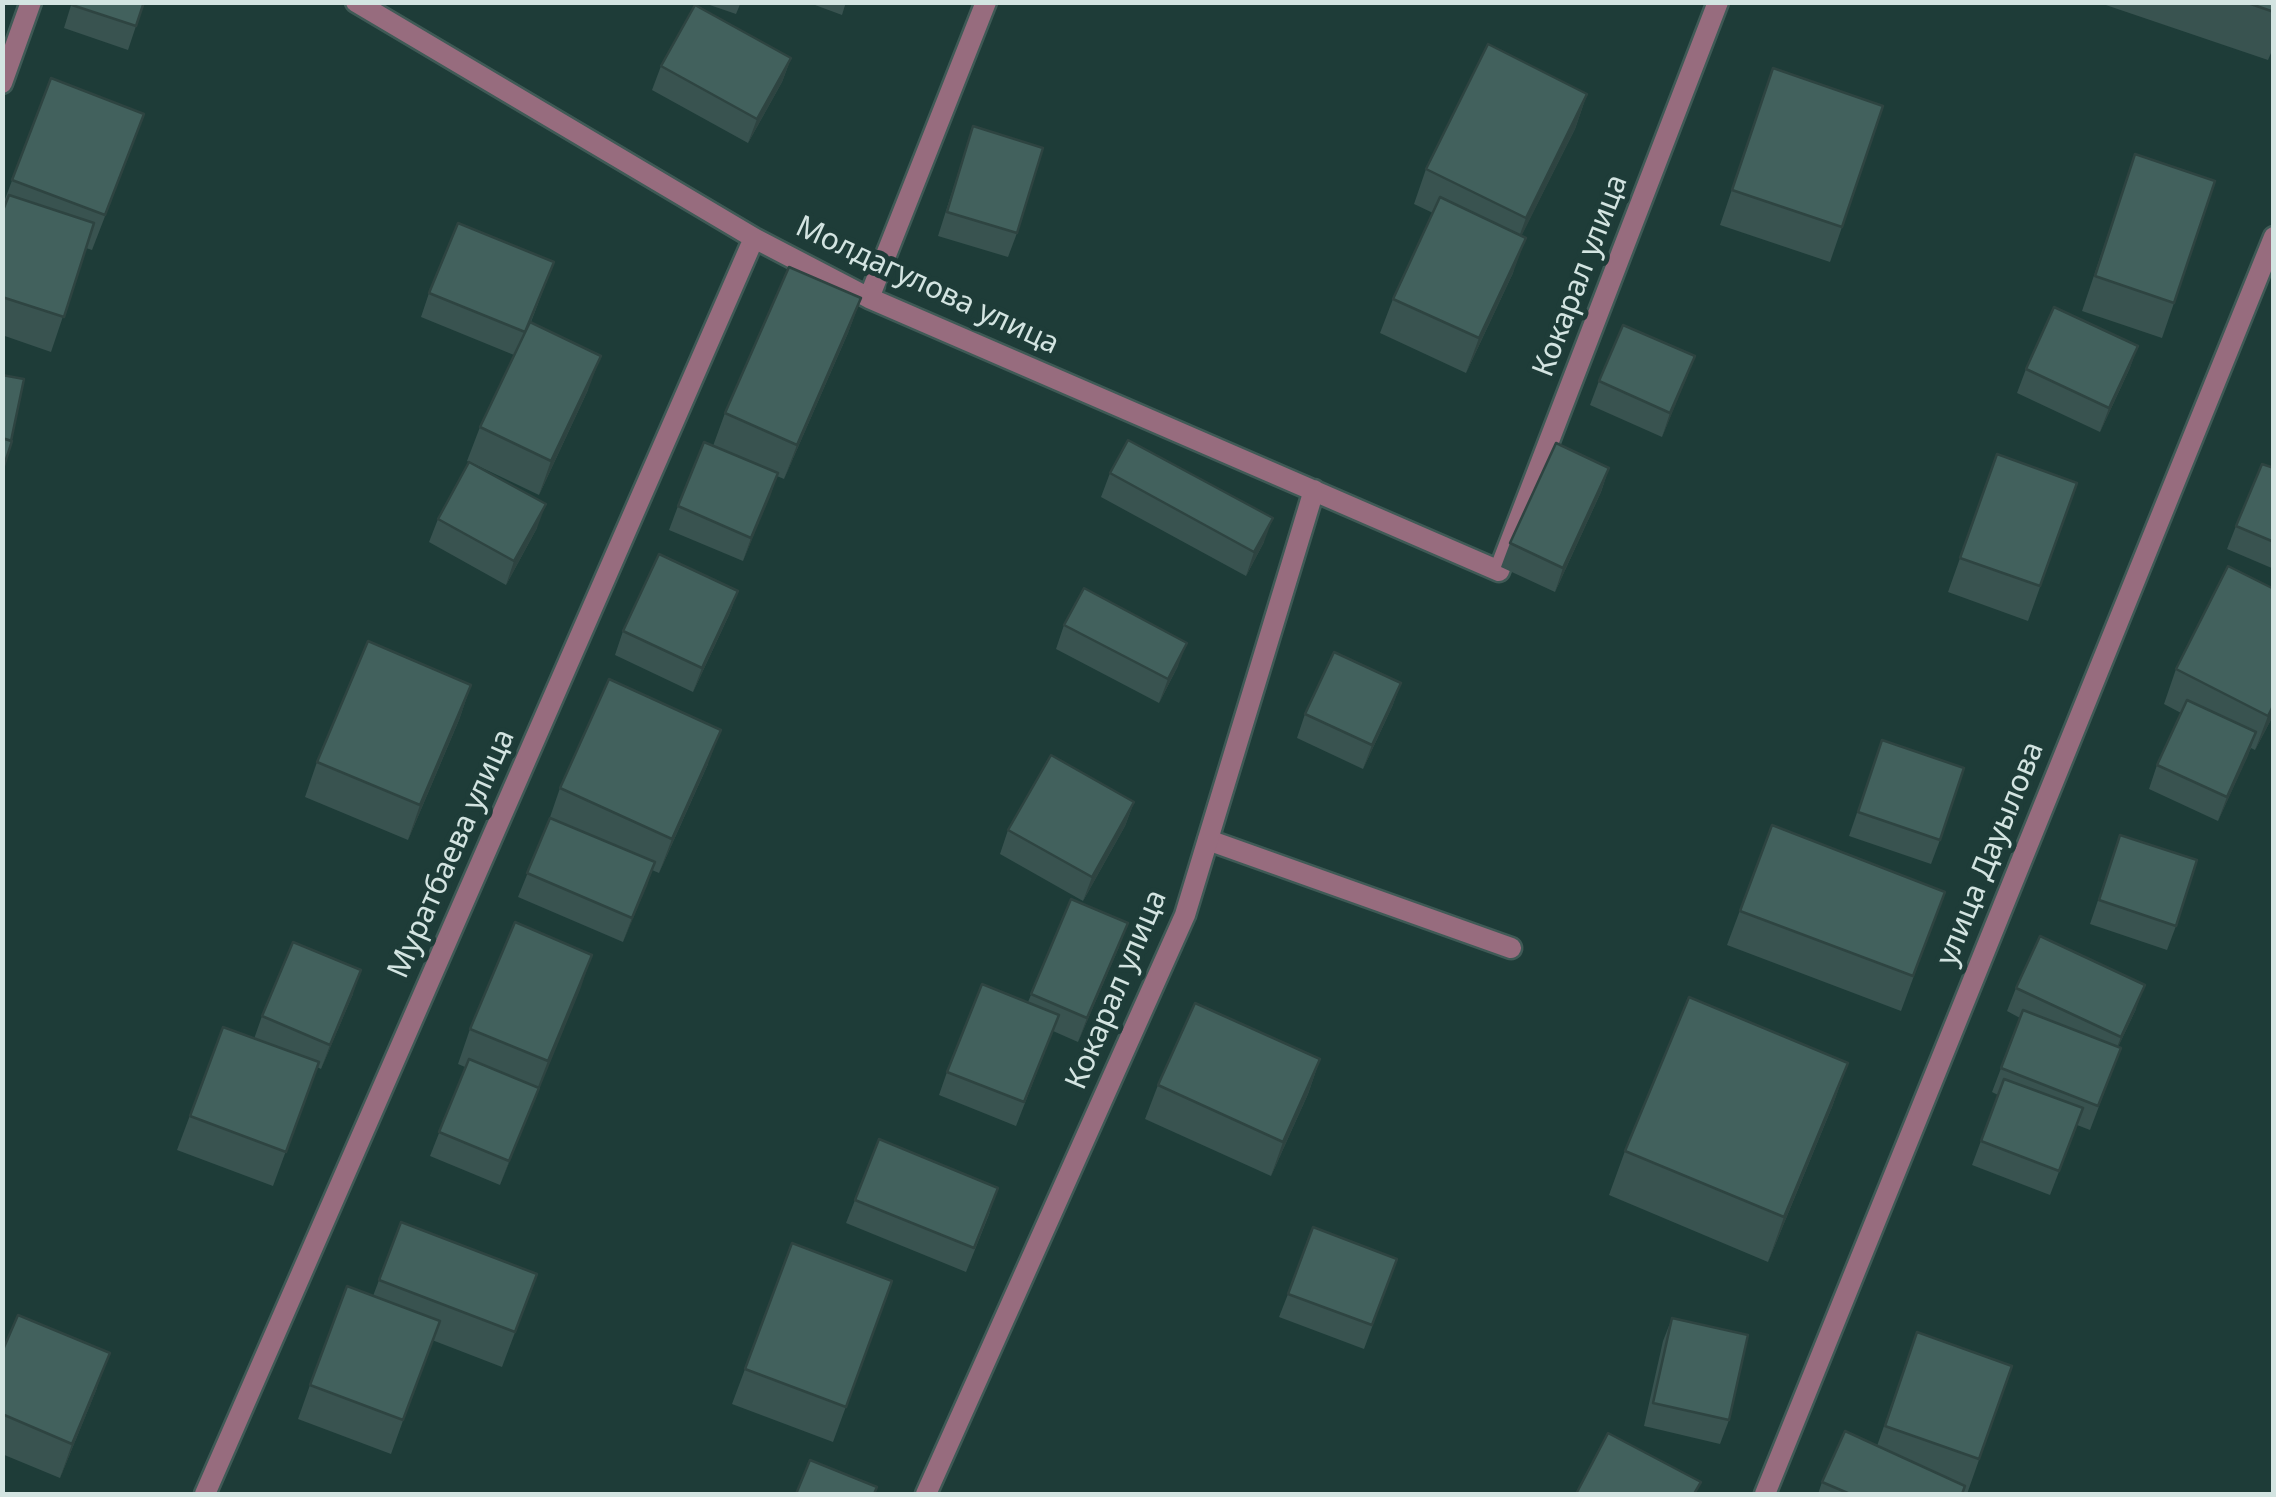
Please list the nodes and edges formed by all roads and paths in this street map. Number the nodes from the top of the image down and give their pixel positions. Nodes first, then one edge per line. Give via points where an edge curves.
1 (31, 2) edge
2 (356, 2) edge
3 (986, 2) edge
4 (1718, 2) edge
5 (2, 83) edge
6 (2274, 236) edge
7 (754, 238) junction
8 (869, 298) junction
9 (1314, 490) junction
10 (1499, 571) joint
11 (1208, 840) junction
12 (1510, 948) dead end
13 (205, 1494) edge
14 (926, 1494) edge
15 (1765, 1494) edge

1 - 5 street
2 - 7 street, Молдагулова улица
3 - 8 street
4 - 10 street, Кокарал улица
6 - 15 street, улица Дауылова
7 - 8 street, Молдагулова улица
7 - 13 street, Муратбаева улица
8 - 9 street, Молдагулова улица
9 - 10 street, Молдагулова улица
9 - 11 street, Кокарал улица
11 - 12 street
11 - 14 street, Кокарал улица via 1185,915

